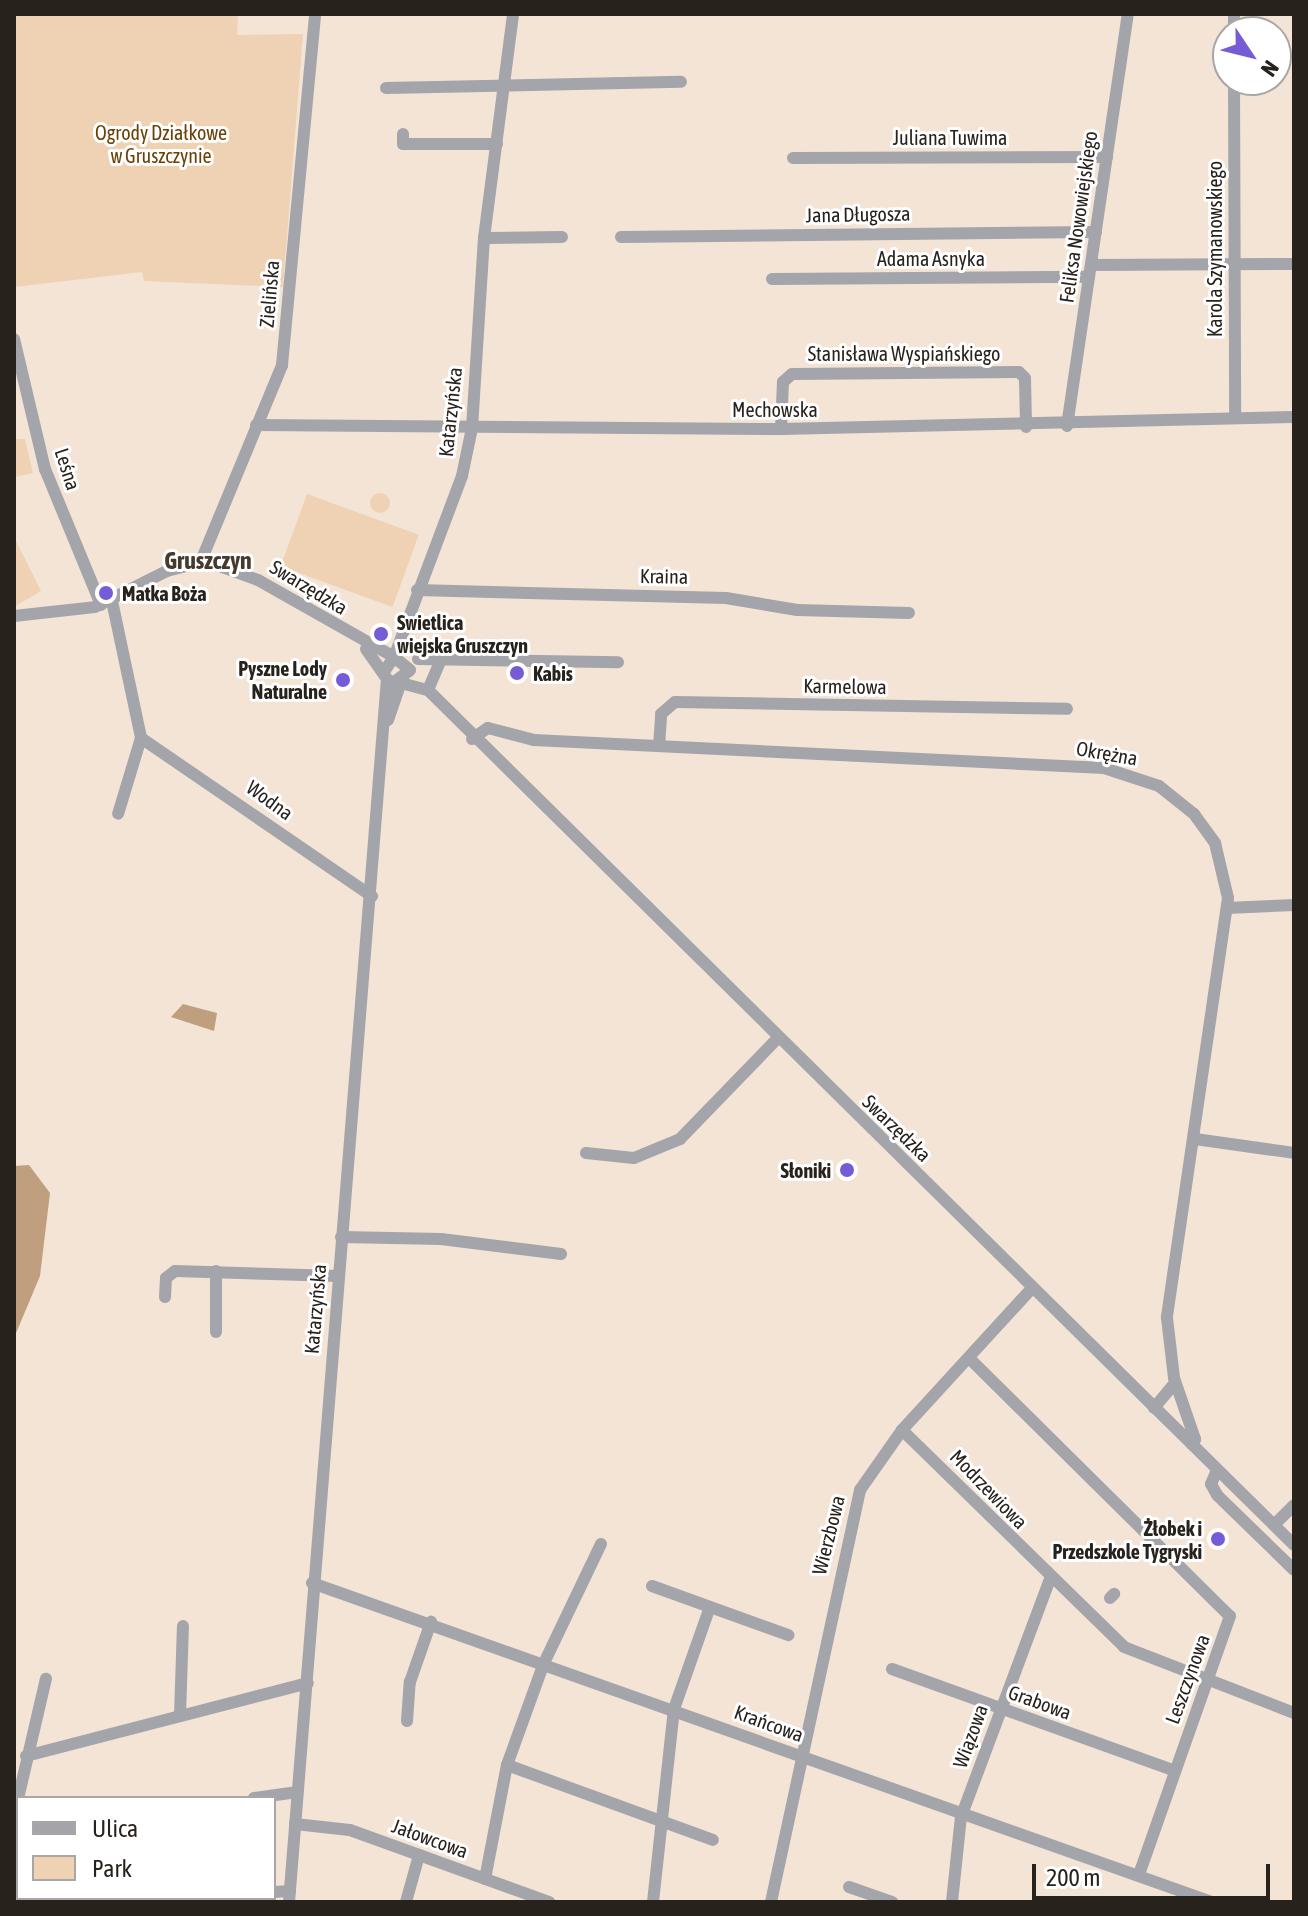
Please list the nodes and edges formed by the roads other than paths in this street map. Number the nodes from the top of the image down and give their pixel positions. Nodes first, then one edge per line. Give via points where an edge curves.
1 (315, 14) edge
2 (513, 14) edge
3 (1128, 14) edge
4 (681, 82) dead end
5 (504, 85) junction
6 (386, 88) dead end
7 (1234, 96) edge
8 (403, 134) dead end
9 (497, 144) junction
10 (1107, 157) junction
11 (793, 158) dead end
12 (1096, 232) junction
13 (562, 237) dead end
14 (621, 237) dead end
15 (484, 238) junction
16 (1233, 264) junction
17 (1294, 264) edge
18 (1090, 271) junction
19 (772, 279) dead end
20 (14, 339) edge
21 (1294, 417) edge
22 (1235, 418) junction
23 (256, 425) junction
24 (1067, 426) junction
25 (1026, 427) junction
26 (472, 428) junction
27 (781, 429) junction
28 (201, 561) junction
29 (417, 590) junction
30 (106, 603) junction
31 (909, 613) dead end
32 (14, 616) edge
33 (355, 639) junction
34 (407, 660) junction
35 (441, 660) junction
36 (618, 662) dead end
37 (386, 676) junction
38 (401, 683) junction
39 (430, 686) junction
40 (1067, 709) dead end
41 (388, 720) junction
42 (141, 738) junction
43 (472, 739) junction
44 (659, 746) junction
45 (118, 814) dead end
46 (372, 896) junction
47 (1294, 905) edge
48 (1227, 908) junction
49 (777, 1039) junction
50 (1195, 1139) junction
51 (586, 1153) dead end
52 (1294, 1153) edge
53 (341, 1237) junction
54 (561, 1254) dead end
55 (216, 1271) junction
56 (338, 1276) junction
57 (1032, 1288) junction
58 (165, 1297) dead end
59 (216, 1332) dead end
60 (969, 1358) junction
61 (1175, 1383) junction
62 (1154, 1408) junction
63 (902, 1430) junction
64 (1191, 1444) junction
65 (1217, 1470) junction
66 (1245, 1497) junction
67 (1294, 1505) edge
68 (1232, 1510) junction
69 (1274, 1525) junction
70 (601, 1544) dead end
71 (1294, 1545) edge
72 (1294, 1570) edge
73 (1050, 1579) junction
74 (312, 1583) junction
75 (652, 1586) dead end
76 (710, 1607) junction
77 (431, 1622) junction
78 (183, 1626) dead end
79 (788, 1635) dead end
80 (544, 1663) junction
81 (892, 1669) dead end
82 (46, 1679) dead end
83 (1208, 1682) junction
84 (308, 1683) junction
85 (674, 1709) junction
86 (1002, 1709) junction
87 (1294, 1713) edge
88 (180, 1715) junction
89 (407, 1721) dead end
90 (801, 1755) junction
91 (26, 1756) junction
92 (507, 1765) junction
93 (1175, 1771) junction
94 (298, 1792) junction
95 (18, 1796) edge
96 (269, 1796) edge
97 (961, 1817) junction
98 (664, 1822) junction
99 (295, 1824) junction
100 (713, 1840) dead end
101 (419, 1855) junction
102 (1139, 1875) junction
103 (485, 1879) junction
104 (849, 1887) dead end
105 (290, 1896) edge
106 (512, 1896) edge
107 (406, 1902) edge
108 (549, 1902) edge
109 (653, 1902) edge
110 (771, 1902) edge
111 (892, 1902) edge
112 (952, 1902) edge
113 (1212, 1902) edge

1 - 23 street, Zielińska via 284,353
2 - 5 street, Katarzyńska
3 - 10 street, Feliksa Nowowiejskiego
4 - 5 street
5 - 6 street
5 - 9 street, Katarzyńska
7 - 16 street, Karola Szymanowskiego
8 - 9 street via 403,144
9 - 15 street, Katarzyńska
10 - 11 street, Juliana Tuwima
10 - 12 street, Feliksa Nowowiejskiego
12 - 14 street, Jana Długosza
12 - 18 street, Feliksa Nowowiejskiego
13 - 15 street
15 - 26 street, Katarzyńska
16 - 17 street, Adama Asnyka
16 - 18 street, Adama Asnyka
16 - 22 street, Karola Szymanowskiego
18 - 19 street, Adama Asnyka
18 - 24 street, Feliksa Nowowiejskiego
20 - 30 street, Leśna via 45,469
21 - 22 street, Mechowska
22 - 24 street, Mechowska
23 - 26 street, Mechowska
23 - 28 street, Zielińska
24 - 25 street, Mechowska
25 - 27 street, Mechowska
25 - 27 street, Stanisława Wyspiańskiego via 1019,372 792,374 783,382
26 - 27 street, Mechowska
26 - 29 street, Katarzyńska via 462,476
28 - 30 street
28 - 33 street, Swarzędzka via 249,576
29 - 31 street, Kraina via 726,598 797,610
29 - 34 street, Katarzyńska via 403,629
30 - 32 street
30 - 42 street, Leśna
33 - 34 street, Swarzędzka
33 - 37 street, Swarzędzka
34 - 35 street
34 - 37 street
34 - 38 street, Katarzyńska
34 - 39 street, Swarzędzka
35 - 36 street
35 - 39 street
37 - 38 street
37 - 41 street, Katarzyńska
38 - 39 street
38 - 41 street, Katarzyńska
39 - 43 street, Swarzędzka
40 - 44 street, Karmelowa via 675,702 661,714
41 - 46 street, Katarzyńska
42 - 45 street
42 - 46 street, Wodna
43 - 44 street, Okrężna via 488,728 534,740
43 - 49 street, Swarzędzka
44 - 48 street, Okrężna via 1131,774 1173,795 1205,829 1227,878
46 - 53 street, Katarzyńska
47 - 48 street
48 - 50 street, Okrężna
49 - 51 street via 680,1139 634,1158
49 - 57 street, Swarzędzka
50 - 52 street
50 - 61 street, Okrężna via 1167,1318
53 - 54 street via 441,1239
53 - 56 street, Katarzyńska
55 - 56 street
55 - 58 street via 175,1271 166,1278
55 - 59 street
56 - 74 street, Katarzyńska
57 - 60 street, Wierzbowa
57 - 62 street, Swarzędzka
60 - 63 street, Wierzbowa
60 - 83 street, Leszczynowa via 1227,1610
61 - 62 street
61 - 64 street, Okrężna via 1194,1435
62 - 64 street, Swarzędzka
63 - 73 street, Modrzewiowa
63 - 90 street, Wierzbowa via 860,1490
64 - 65 street, Swarzędzka
65 - 66 street, Swarzędzka
65 - 68 street via 1211,1484
66 - 68 street
66 - 69 street, Swarzędzka
67 - 69 street
68 - 72 street
69 - 71 street, Swarzędzka
70 - 80 street
73 - 83 street, Modrzewiowa via 1124,1647
73 - 86 street, Wiązowa
74 - 77 street, Krańcowa
74 - 84 street, Katarzyńska
75 - 76 street
76 - 79 street
76 - 85 street
77 - 80 street, Krańcowa
77 - 89 street via 410,1682
78 - 88 street
80 - 85 street, Krańcowa
80 - 92 street
81 - 86 street, Grabowa
82 - 91 street
83 - 87 street, Modrzewiowa
83 - 93 street, Leszczynowa
84 - 88 street
84 - 94 street, Katarzyńska
85 - 90 street, Krańcowa
85 - 98 street
86 - 93 street, Grabowa
86 - 97 street, Wiązowa
88 - 91 street
90 - 97 street, Krańcowa
90 - 110 street, Wierzbowa
91 - 95 street
92 - 98 street
92 - 103 street
93 - 102 street, Leszczynowa
94 - 96 street
94 - 99 street, Katarzyńska
97 - 102 street, Krańcowa
97 - 112 street, Wiązowa
98 - 100 street
98 - 109 street
99 - 101 street, Jałowcowa via 350,1830
99 - 105 street, Katarzyńska
101 - 103 street, Jałowcowa
101 - 107 street
102 - 113 street, Krańcowa
103 - 106 street, Jałowcowa
104 - 111 street
106 - 108 street, Jałowcowa

